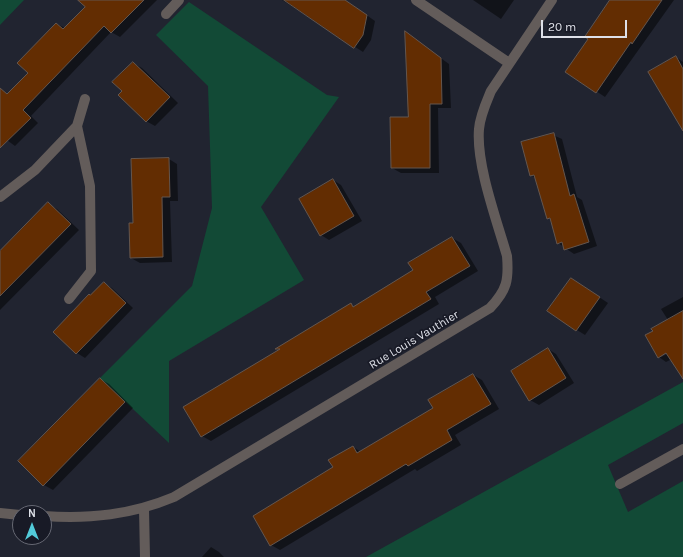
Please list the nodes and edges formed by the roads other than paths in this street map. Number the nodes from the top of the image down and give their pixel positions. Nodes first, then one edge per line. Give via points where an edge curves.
1 (178, 0) edge
2 (416, 0) edge
3 (552, 0) edge
4 (166, 14) dead end
5 (509, 63) junction
6 (85, 99) dead end
7 (77, 126) junction
8 (0, 197) edge
9 (69, 299) dead end
10 (683, 449) edge
11 (620, 484) dead end
12 (144, 509) junction
13 (0, 514) edge
14 (12, 515) edge
15 (52, 516) edge
16 (145, 557) edge

1 - 4 street
2 - 5 street
3 - 5 street, Rue Louis Vauthier
5 - 12 street, Rue Louis Vauthier via 486,102 479,129 482,166 507,256 508,281 498,300 482,314 195,486
6 - 7 street
7 - 8 street via 35,170
7 - 9 street via 90,186 91,271
10 - 11 street
12 - 15 street, Rue Louis Vauthier via 99,517
12 - 16 street
13 - 14 street

